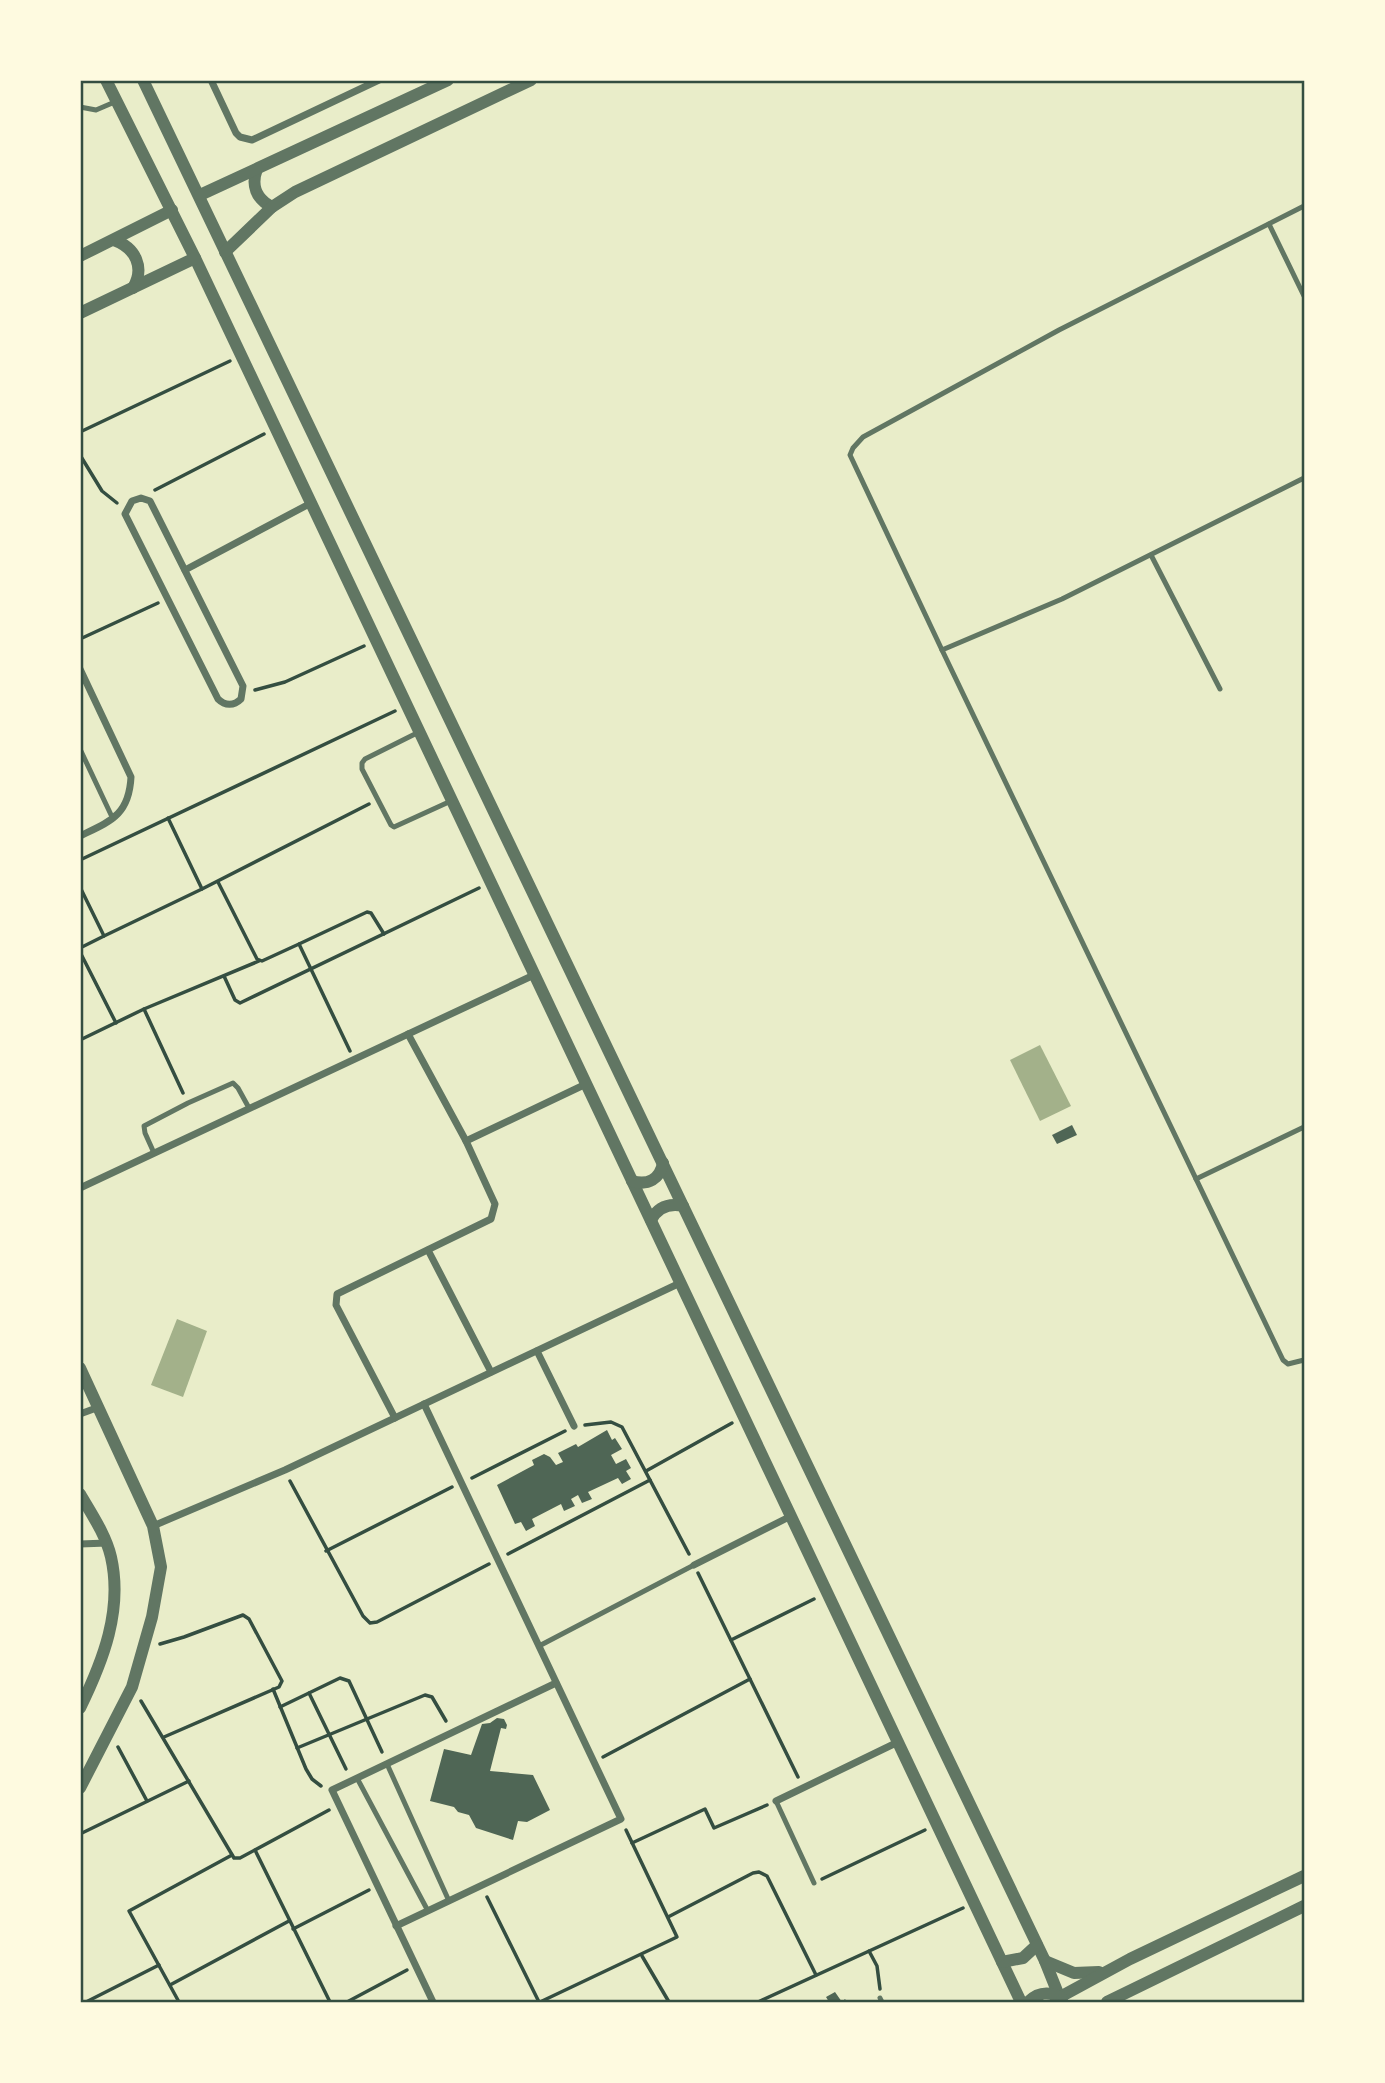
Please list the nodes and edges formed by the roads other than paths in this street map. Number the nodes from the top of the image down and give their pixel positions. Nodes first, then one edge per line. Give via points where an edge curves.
1 (106, 80) edge
2 (143, 80) edge
3 (211, 80) edge
4 (379, 80) edge
5 (447, 80) edge
6 (531, 80) edge
7 (117, 101) junction
8 (80, 107) edge
9 (257, 169) junction
10 (200, 195) junction
11 (1304, 206) edge
12 (272, 207) junction
13 (172, 210) junction
14 (1269, 224) junction
15 (114, 240) junction
16 (225, 252) junction
17 (80, 256) edge
18 (195, 258) junction
19 (133, 288) junction
20 (1304, 296) edge
21 (80, 313) edge
22 (1304, 478) edge
23 (311, 503) junction
24 (1151, 555) junction
25 (185, 570) junction
26 (942, 650) junction
27 (80, 669) edge
28 (1220, 689) dead end
29 (419, 732) junction
30 (80, 748) edge
31 (451, 801) junction
32 (113, 819) junction
33 (80, 836) edge
34 (534, 975) junction
35 (408, 1034) junction
36 (586, 1084) junction
37 (249, 1108) junction
38 (1304, 1127) edge
39 (466, 1141) junction
40 (155, 1153) junction
41 (663, 1163) junction
42 (1196, 1180) junction
43 (632, 1181) junction
44 (80, 1188) edge
45 (683, 1206) junction
46 (651, 1220) junction
47 (428, 1250) junction
48 (680, 1283) junction
49 (537, 1351) junction
50 (1304, 1360) edge
51 (80, 1368) edge
52 (491, 1372) junction
53 (424, 1404) junction
54 (99, 1406) junction
55 (80, 1414) edge
56 (395, 1418) junction
57 (574, 1426) road end
58 (80, 1494) edge
59 (790, 1516) junction
60 (153, 1526) junction
61 (107, 1543) junction
62 (80, 1544) edge
63 (694, 1564) joint
64 (538, 1646) junction
65 (556, 1683) junction
66 (80, 1708) edge
67 (898, 1742) junction
68 (387, 1764) junction
69 (354, 1780) junction
70 (80, 1788) edge
71 (776, 1801) joint
72 (1304, 1876) edge
73 (814, 1883) road end
74 (449, 1901) junction
75 (1304, 1906) edge
76 (428, 1911) junction
77 (396, 1926) junction
78 (1037, 1945) junction
79 (1045, 1961) junction
80 (1002, 1962) junction
81 (1107, 1971) junction
82 (1062, 1998) edge
83 (433, 2003) edge
84 (1021, 2003) edge
85 (1028, 2003) edge
86 (1107, 2003) edge

1 - 7 street
2 - 10 street
3 - 4 street via 236,132 252,140
5 - 9 street
6 - 12 street
7 - 8 lane via 96,110
7 - 13 street
9 - 10 street
9 - 12 street via 256,191
10 - 16 street
11 - 14 lane
12 - 16 street
13 - 15 street
13 - 18 street
14 - 20 lane
14 - 26 lane via 1059,330 857,443 851,460
15 - 17 street
15 - 19 street via 130,248 138,263 138,281
16 - 41 street
18 - 19 street
18 - 23 street
19 - 21 street
22 - 24 lane
23 - 25 street
23 - 29 street
24 - 26 lane
24 - 28 lane
25 - 25 street via 243,686 243,694 234,704 218,699 125,514 136,499 150,501
26 - 42 lane
27 - 32 street via 131,777 124,808
29 - 31 street
29 - 31 lane via 363,761 362,769 396,827
30 - 32 lane
31 - 34 street
32 - 33 street
34 - 35 street
34 - 36 street
35 - 37 street
35 - 39 street
36 - 39 street
36 - 43 street
37 - 40 street
37 - 40 lane via 233,1083 188,1103 144,1126
38 - 42 lane
39 - 47 street via 495,1211 485,1223
40 - 44 street
41 - 43 street via 653,1180
41 - 45 street
42 - 50 lane via 1283,1360 1289,1364
43 - 46 street
45 - 46 street via 664,1206
45 - 78 street
46 - 48 street
47 - 52 street
47 - 56 street via 335,1297 335,1305
48 - 49 street
48 - 59 street
49 - 52 street
49 - 57 street
51 - 54 street
52 - 53 street
53 - 56 street
53 - 64 street
54 - 55 street
54 - 60 street
56 - 60 street
58 - 61 street
59 - 63 street
59 - 67 street
60 - 70 street via 161,1567 144,1648 132,1687
61 - 62 street
61 - 66 street via 115,1585 114,1614 99,1669
63 - 64 lane
64 - 65 street
65 - 68 street
65 - 74 street via 621,1819
67 - 71 street
67 - 80 street
68 - 69 street
68 - 74 lane
69 - 76 lane
69 - 77 street via 332,1790
71 - 73 lane
72 - 81 street
74 - 76 street
75 - 86 street
76 - 77 street
77 - 83 street
78 - 79 street
78 - 80 street via 1023,1958
79 - 81 street via 1074,1973
79 - 82 street
80 - 84 street
81 - 82 street
82 - 85 street via 1041,1994

